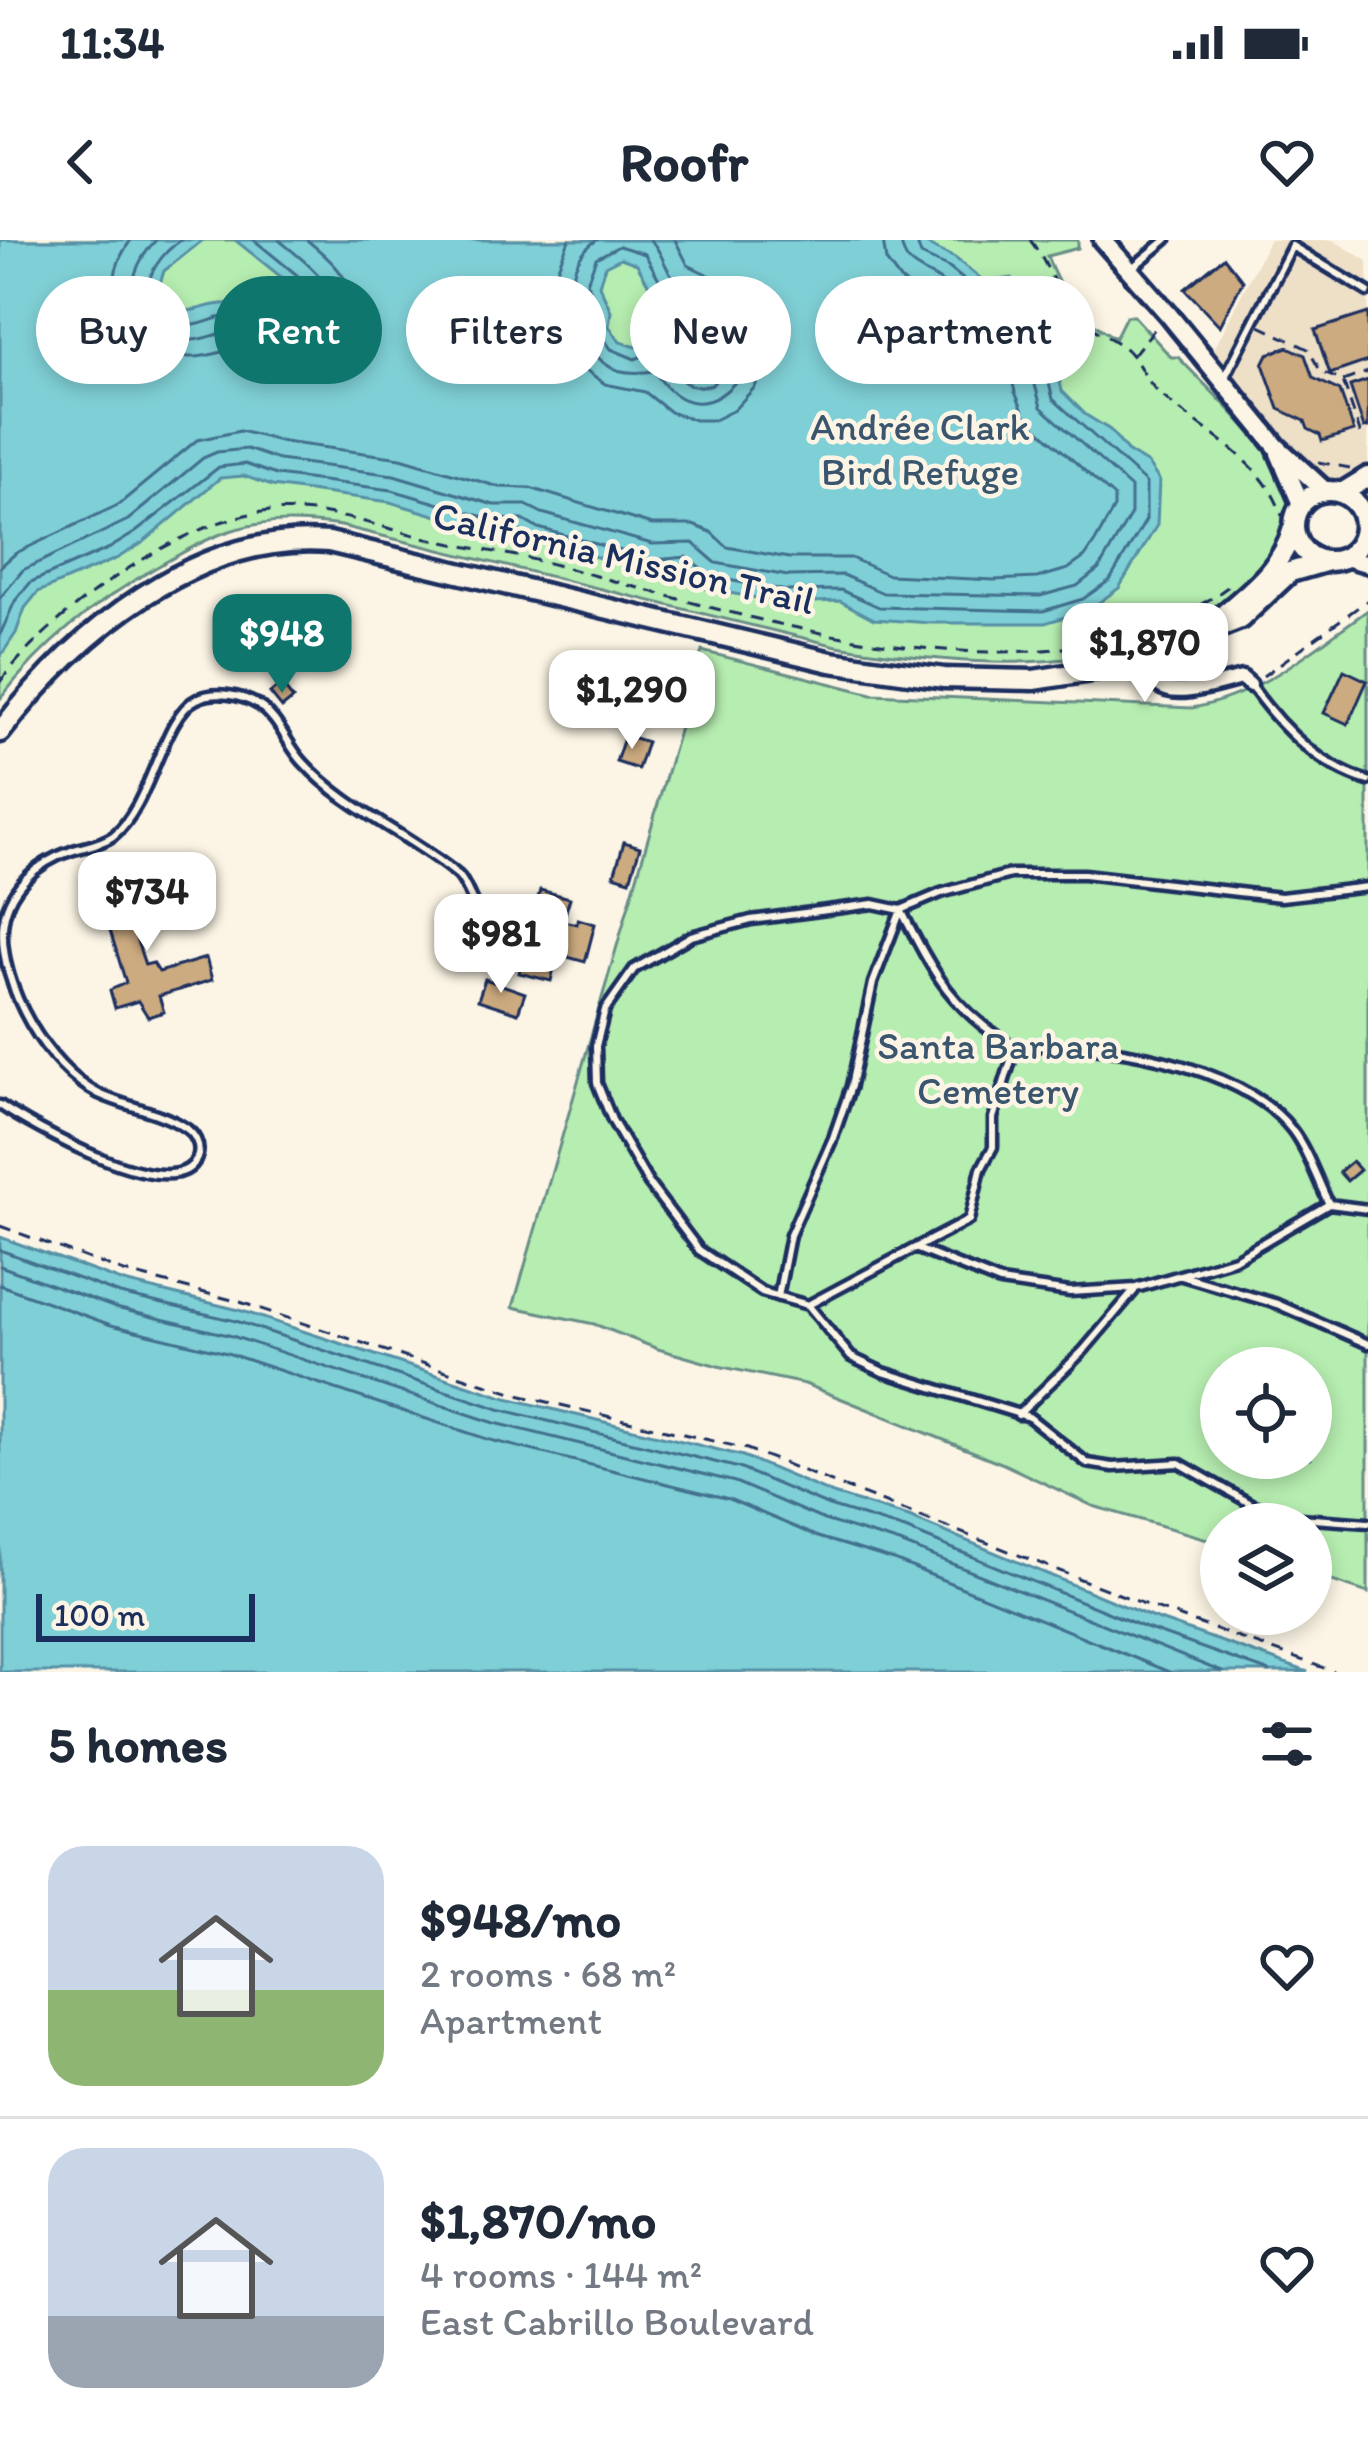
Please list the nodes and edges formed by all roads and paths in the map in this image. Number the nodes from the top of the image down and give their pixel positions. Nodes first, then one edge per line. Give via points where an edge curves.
1 (1030, 240) edge
2 (1102, 240) edge
3 (1166, 240) edge
4 (1130, 270) junction
5 (1368, 292) edge
6 (1169, 315) junction
7 (1252, 323) junction
8 (1132, 356) junction
9 (1368, 372) edge
10 (1342, 381) junction
11 (1222, 382) junction
12 (1363, 441) dead end
13 (1277, 446) junction
14 (1307, 469) dead end
15 (1364, 473) edge
16 (1334, 492) junction
17 (1300, 504) junction
18 (1288, 526) junction
19 (1366, 527) edge
20 (1336, 559) junction
21 (1368, 564) edge
22 (1239, 578) dead end
23 (1368, 600) edge
24 (1207, 629) junction
25 (1146, 658) junction
26 (0, 682) edge
27 (1254, 682) junction
28 (0, 732) edge
29 (1368, 781) edge
30 (1368, 887) edge
31 (901, 910) junction
32 (505, 927) dead end
33 (1016, 1048) junction
34 (0, 1105) edge
35 (1329, 1204) junction
36 (1368, 1209) edge
37 (0, 1226) edge
38 (915, 1248) junction
39 (1178, 1274) junction
40 (1136, 1288) junction
41 (778, 1297) junction
42 (808, 1305) junction
43 (1368, 1344) edge
44 (1018, 1414) junction
45 (1368, 1523) edge
46 (1335, 1672) edge

1 - 8 path via 1079,318
2 - 4 main road
3 - 4 lane
4 - 6 main road
5 - 7 lane via 1292,246
6 - 8 path
6 - 11 main road
7 - 10 path via 1308,349 1321,372
7 - 11 lane
8 - 18 path via 1154,389 1246,460
9 - 10 path
10 - 12 path
11 - 13 main road
13 - 16 main road
13 - 17 main road
14 - 15 path via 1315,462
15 - 16 main road
16 - 17 main road
16 - 19 main road via 1360,509
17 - 18 main road
18 - 20 main road via 1308,554
18 - 24 main road via 1268,575
19 - 20 main road
20 - 21 street
20 - 24 main road via 1290,572 1240,619
22 - 26 path, California Mission Trail via 1106,643 925,648 286,510 200,530 101,587 44,631
23 - 27 path
24 - 25 main road
25 - 27 street via 1165,688
25 - 28 main road via 1034,680 891,673 329,542 287,541 213,560 94,630
27 - 29 lane via 1281,727
30 - 31 lane via 1281,897 1084,874 1010,874
31 - 33 lane via 949,997
31 - 41 lane via 872,983 851,1086 790,1235
31 - 41 lane via 828,908 691,936 634,969 605,1010 597,1083 649,1184 699,1250
32 - 34 lane via 478,914 461,877 302,762 258,705 200,697 182,708 118,832 39,865 12,894 3,926 17,996 51,1055 98,1094 188,1129 196,1158 168,1176 145,1173
33 - 35 lane via 1129,1052 1225,1082 1293,1130
33 - 38 lane via 969,1220
35 - 36 lane
35 - 39 lane via 1235,1259
37 - 46 path via 518,1395 747,1450
38 - 40 lane via 1000,1282 1070,1292
38 - 42 lane
39 - 40 lane
39 - 43 lane via 1277,1304
40 - 44 lane
41 - 42 lane
42 - 44 lane via 851,1358
44 - 45 lane via 1087,1463 1180,1462 1252,1505

